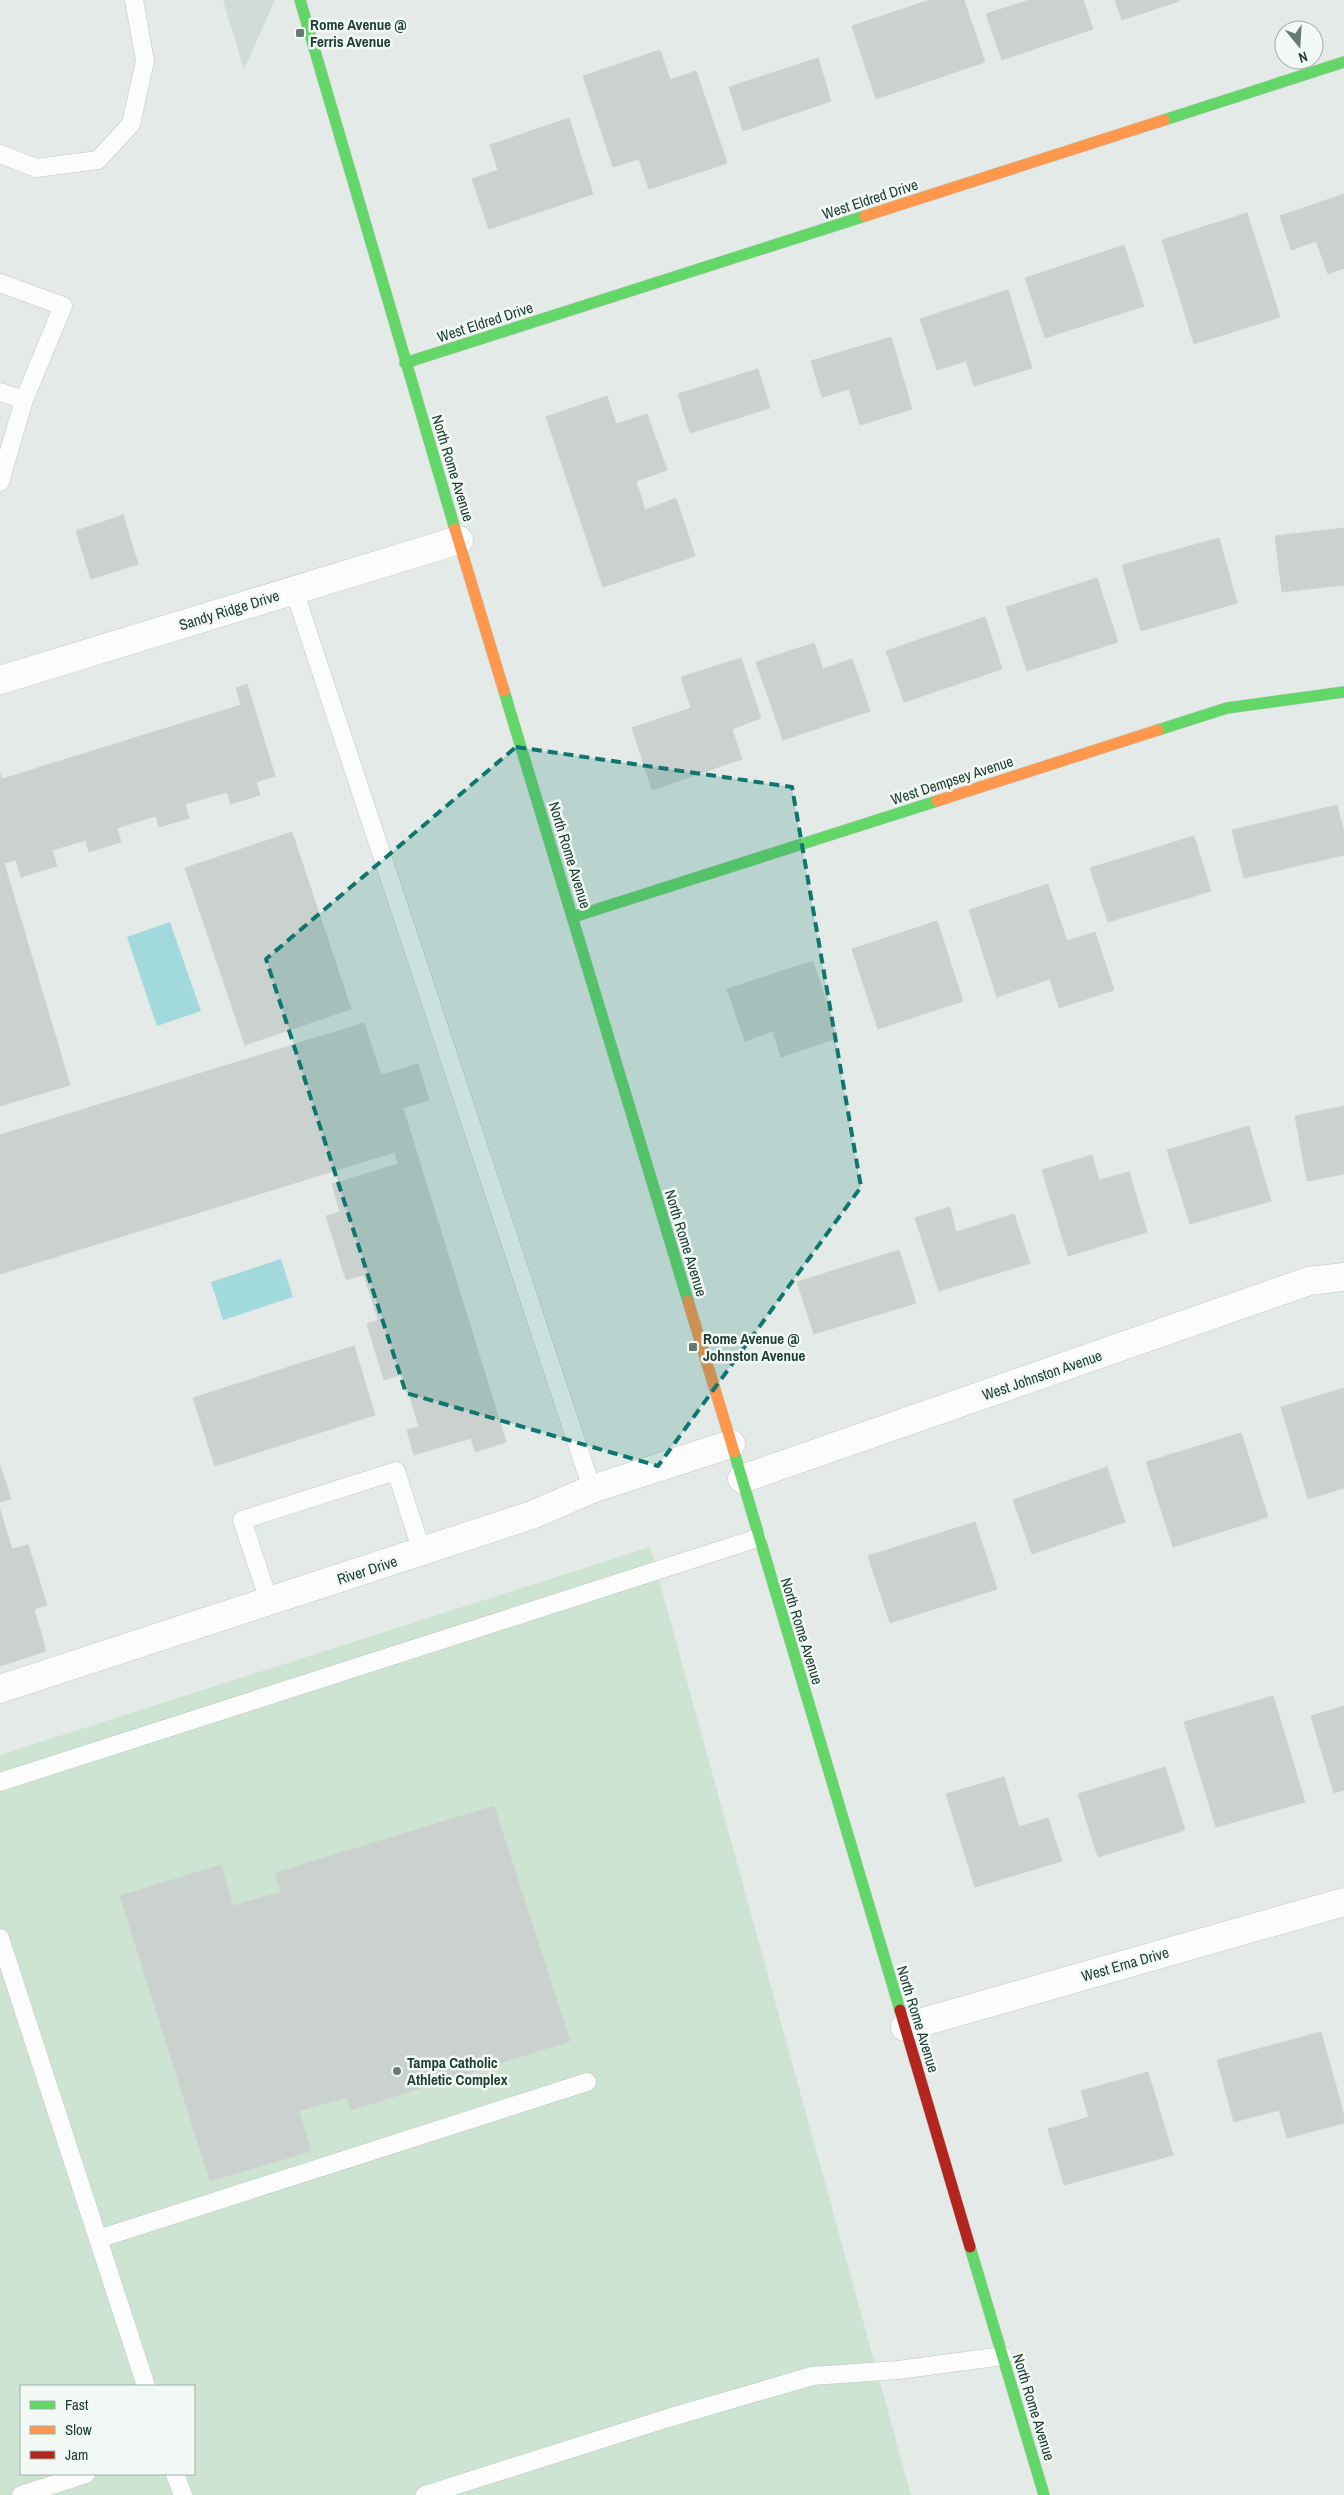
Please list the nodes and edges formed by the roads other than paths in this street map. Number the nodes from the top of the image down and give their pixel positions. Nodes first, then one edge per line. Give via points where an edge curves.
1 (134, 0) edge
2 (300, 0) edge
3 (1344, 62) edge
4 (0, 154) edge
5 (0, 283) edge
6 (406, 363) junction
7 (0, 392) edge
8 (24, 400) junction
9 (0, 482) edge
10 (458, 540) junction
11 (294, 590) junction
12 (0, 680) edge
13 (1344, 692) edge
14 (573, 917) junction
15 (1344, 1278) edge
16 (731, 1444) junction
17 (742, 1479) junction
18 (592, 1489) junction
19 (758, 1538) junction
20 (422, 1552) junction
21 (269, 1601) junction
22 (0, 1689) edge
23 (0, 1782) edge
24 (1344, 1902) edge
25 (0, 1938) edge
26 (905, 2027) junction
27 (587, 2082) dead end
28 (98, 2239) junction
29 (1003, 2356) junction
30 (146, 2385) edge
31 (83, 2475) edge
32 (175, 2475) edge
33 (21, 2495) edge
34 (183, 2495) edge
35 (426, 2495) edge
36 (1044, 2495) edge

1 - 4 lane via 145,61 131,124 98,160 36,168
2 - 6 street, North Rome Avenue
3 - 6 street, West Eldred Drive
5 - 8 lane via 63,306
6 - 10 street, North Rome Avenue
7 - 8 lane
8 - 9 lane
10 - 11 street, Sandy Ridge Drive
10 - 14 street, North Rome Avenue
11 - 12 street, Sandy Ridge Drive
11 - 18 lane
13 - 14 street, West Dempsey Avenue via 1227,708
14 - 16 street, North Rome Avenue
15 - 17 street, West Johnston Avenue via 1309,1282
16 - 17 street, North Rome Avenue
16 - 18 street, River Drive
17 - 19 street, North Rome Avenue
18 - 20 street, River Drive via 532,1515
19 - 23 lane
19 - 26 street, North Rome Avenue
20 - 21 street, River Drive
20 - 21 lane via 396,1471 242,1520
21 - 22 street, River Drive
24 - 26 street, West Erna Drive
25 - 28 lane
26 - 29 street, North Rome Avenue
27 - 28 lane
28 - 30 lane
29 - 35 lane via 898,2370 812,2376
29 - 36 street, North Rome Avenue
31 - 33 lane
32 - 34 lane

